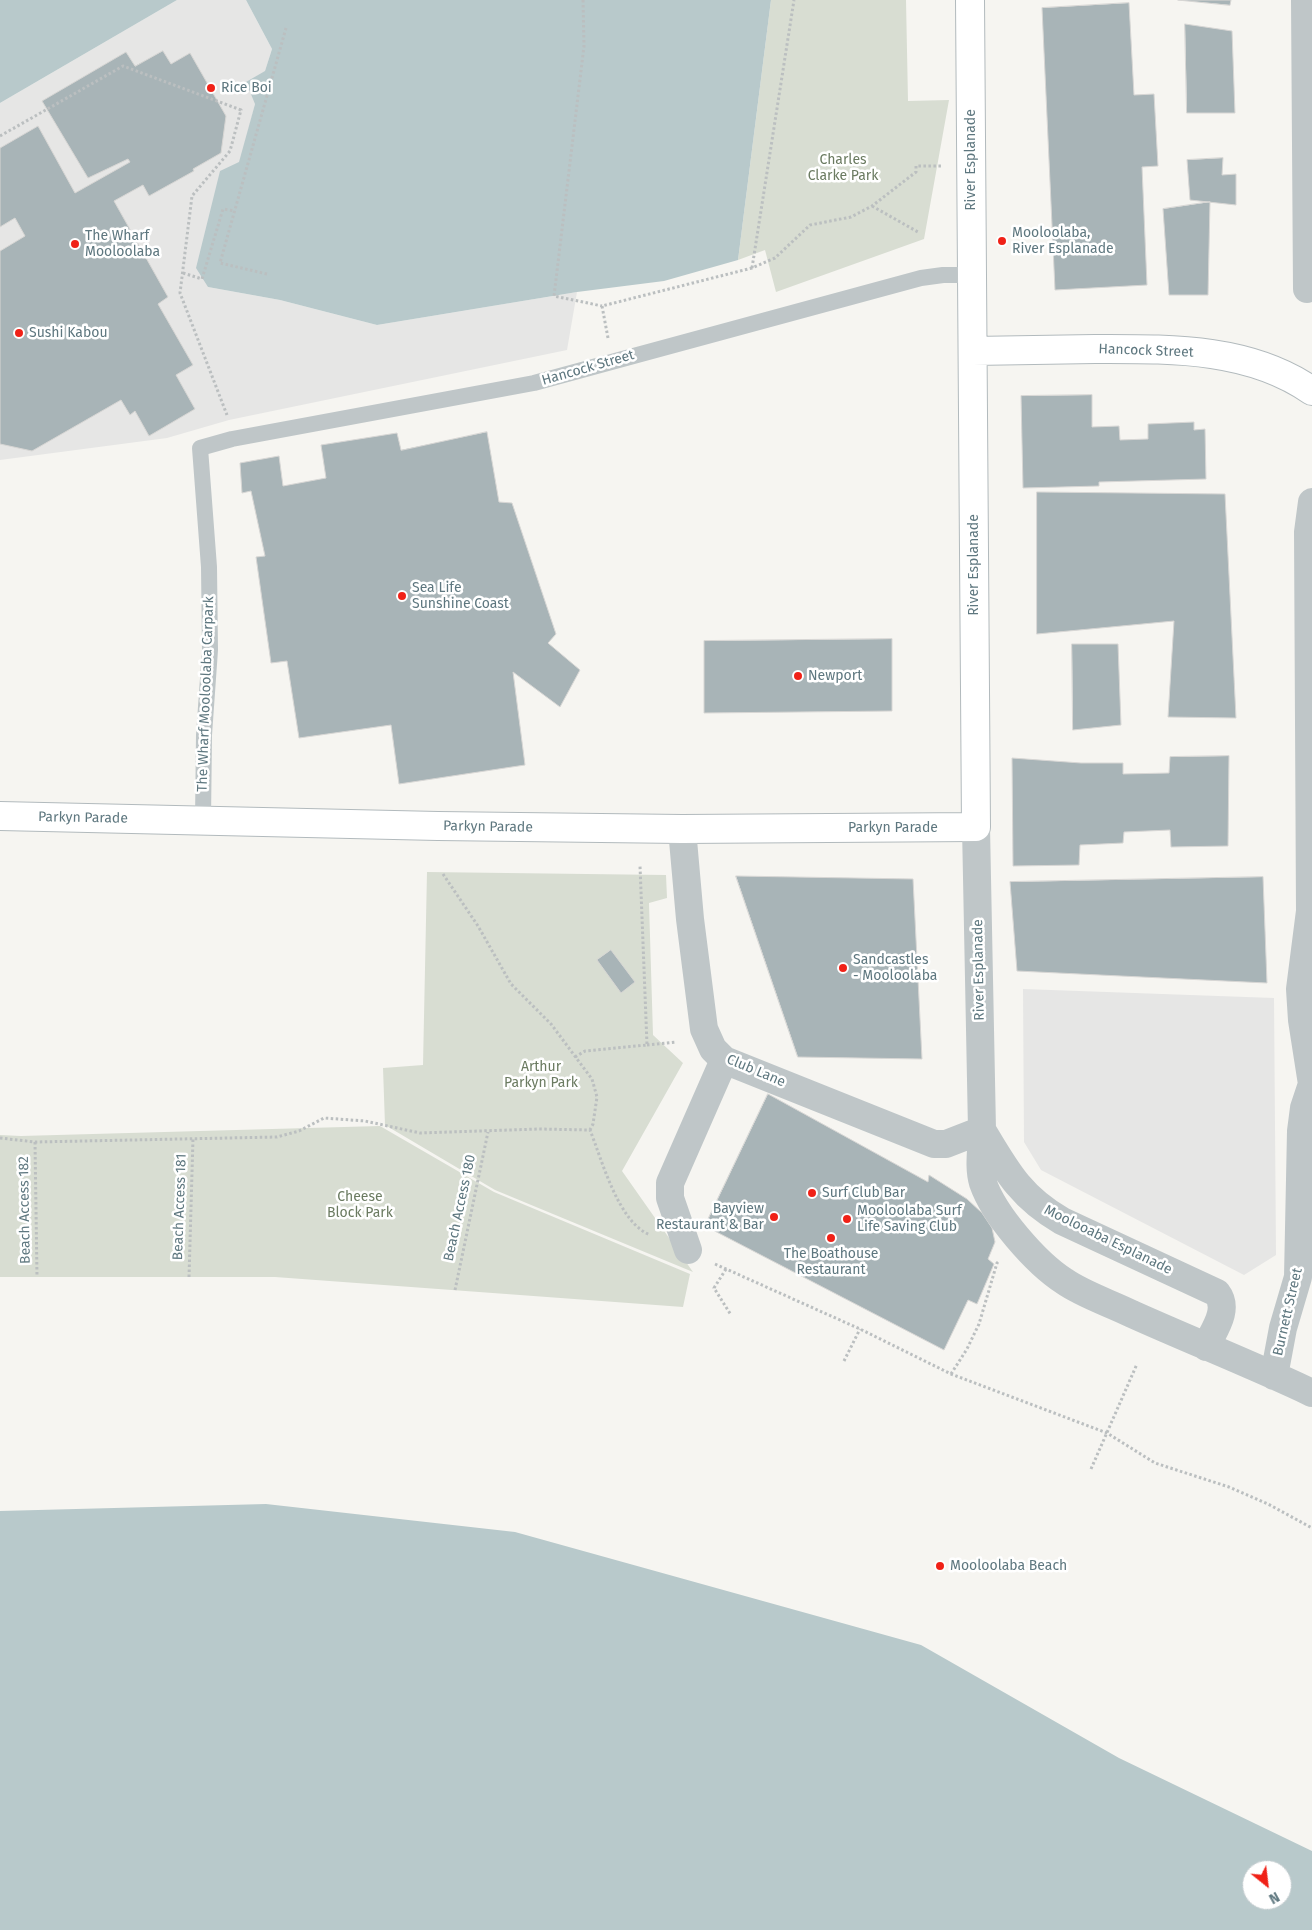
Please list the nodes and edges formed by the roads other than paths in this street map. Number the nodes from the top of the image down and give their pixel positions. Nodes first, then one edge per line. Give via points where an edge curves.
1 (970, 0) edge
2 (1305, 0) edge
3 (972, 275) junction
4 (1307, 289) dead end
5 (973, 351) junction
6 (1312, 391) edge
7 (200, 448) joint
8 (1312, 502) edge
9 (0, 816) edge
10 (203, 820) junction
11 (976, 827) junction
12 (682, 829) junction
13 (724, 1060) junction
14 (1312, 1084) edge
15 (982, 1130) junction
16 (688, 1250) dead end
17 (1206, 1347) junction
18 (1274, 1376) junction
19 (1312, 1393) edge

1 - 3 street, River Esplanade
2 - 4 street
3 - 5 street, River Esplanade
3 - 7 lane, Hancock Street via 928,276 534,383
5 - 6 street, Hancock Street via 1150,349 1232,356 1287,375
5 - 11 street, River Esplanade
7 - 10 lane, The Wharf Mooloolaba Carpark via 209,567 210,650
8 - 14 street, Burnett Street via 1308,532 1310,911 1300,989
9 - 10 street, Parkyn Parade
10 - 12 street, Parkyn Parade
11 - 12 street, Parkyn Parade
11 - 15 street, River Esplanade
12 - 13 street, Club Lane via 704,1029 713,1049
13 - 15 street, Club Lane via 934,1144 946,1144
13 - 16 street via 670,1183 670,1198
14 - 18 street, Burnett Street via 1300,1131 1298,1277 1283,1328
15 - 17 street via 983,1183 1009,1227 1041,1263 1073,1286
15 - 17 street, Moolooaba Esplanade via 1016,1184 1042,1209 1217,1293 1222,1301 1222,1310
17 - 18 street
18 - 19 street

